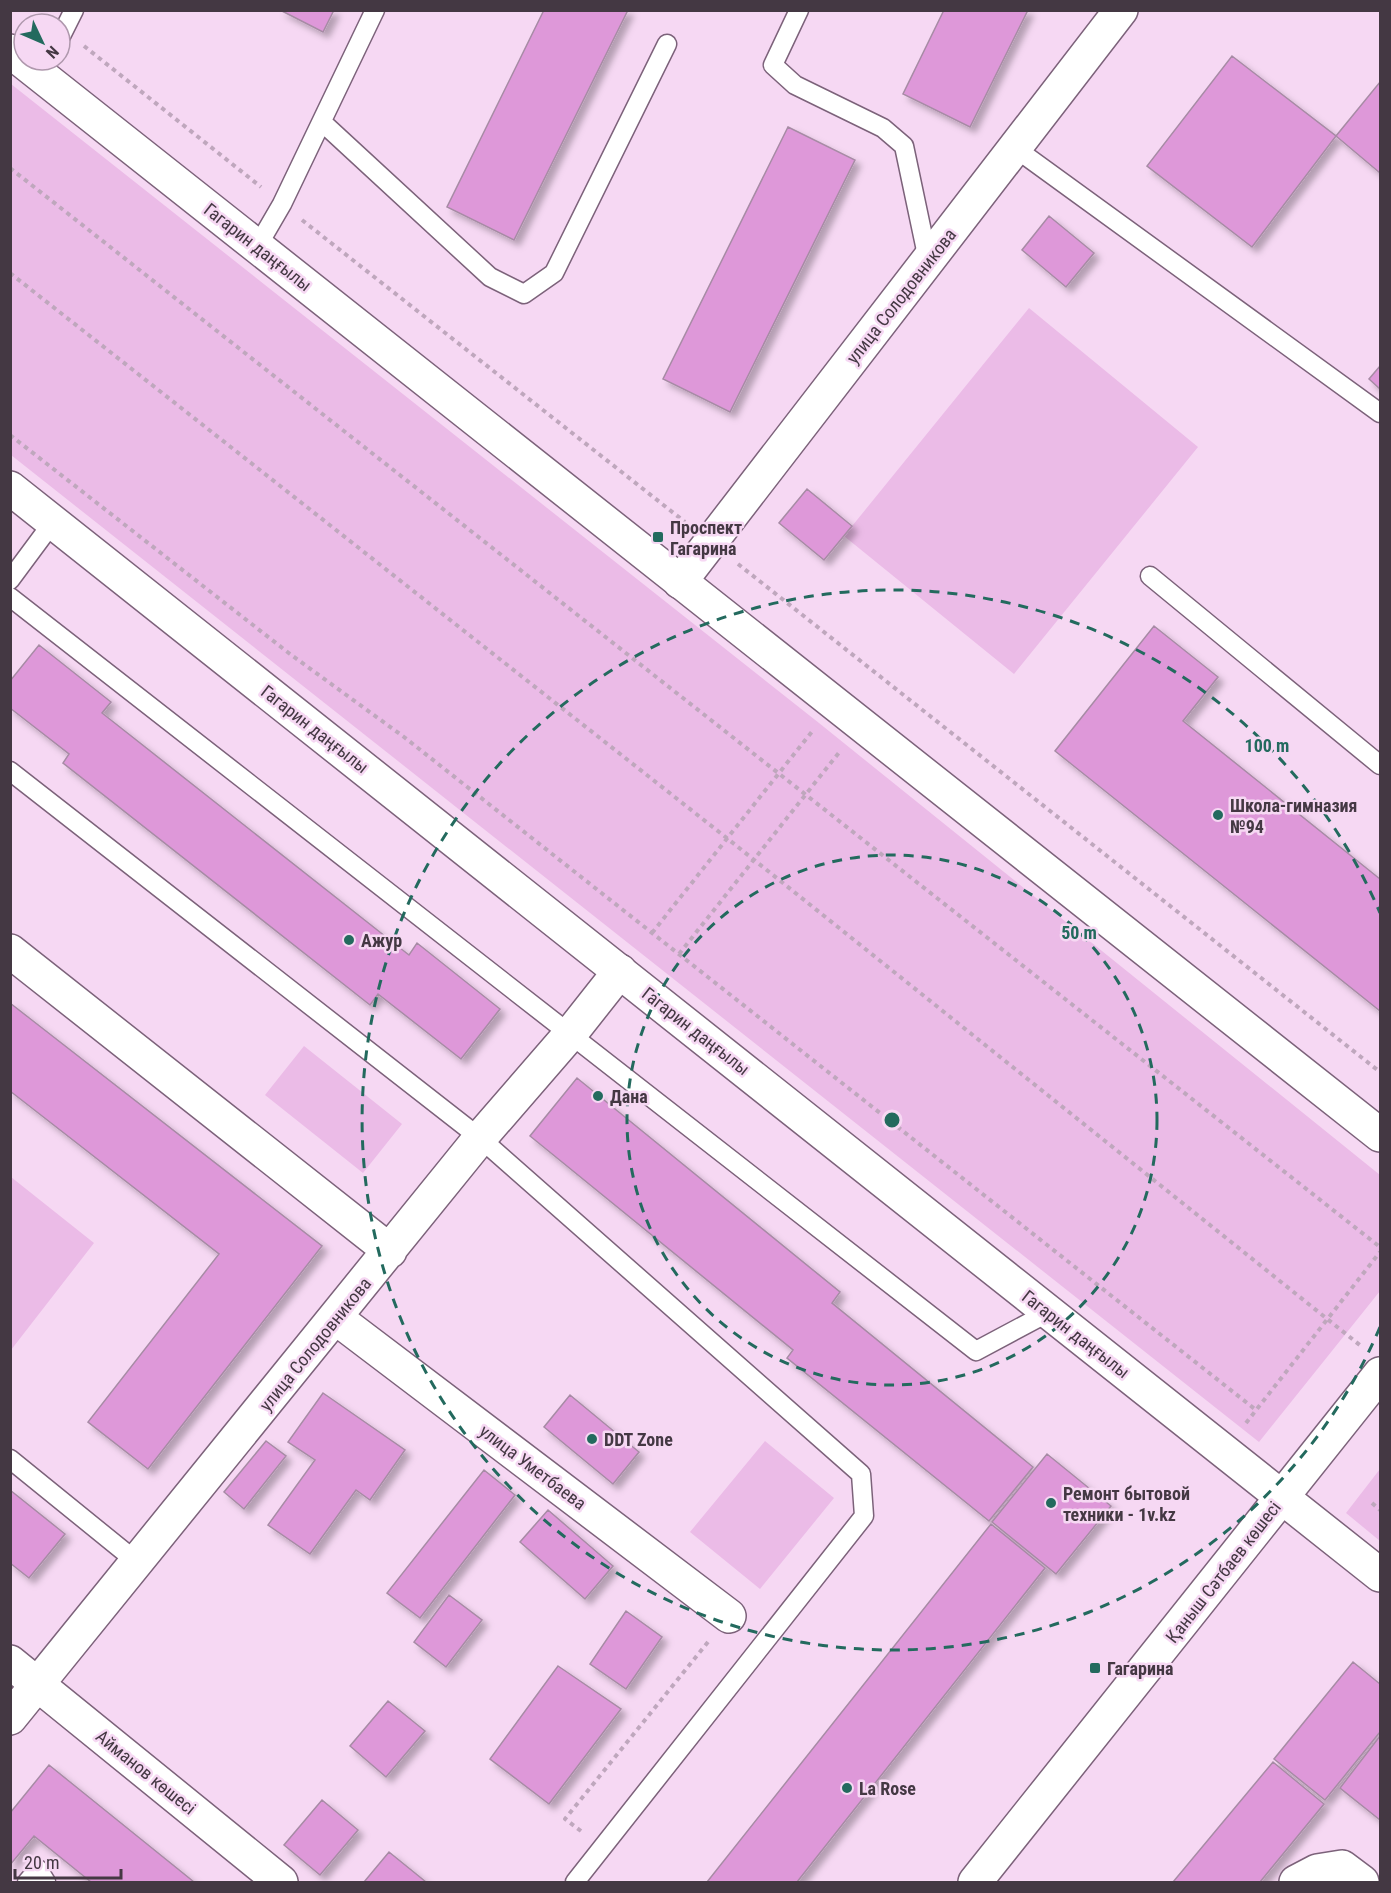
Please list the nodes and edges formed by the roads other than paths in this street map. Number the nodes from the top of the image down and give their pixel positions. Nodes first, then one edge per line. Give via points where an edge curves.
1 (375, 10) edge
2 (799, 10) edge
3 (1121, 10) edge
4 (667, 44) dead end
5 (50, 72) edge
6 (322, 122) junction
7 (1015, 148) junction
8 (257, 247) junction
9 (928, 261) junction
10 (1380, 413) edge
11 (10, 488) edge
12 (52, 522) junction
13 (1150, 576) dead end
14 (10, 580) edge
15 (680, 582) junction
16 (10, 597) edge
17 (1380, 765) edge
18 (10, 771) edge
19 (10, 951) edge
20 (620, 971) junction
21 (571, 1033) junction
22 (1380, 1136) edge
23 (480, 1138) junction
24 (390, 1251) junction
25 (1049, 1312) junction
26 (336, 1318) junction
27 (1372, 1361) edge
28 (10, 1459) edge
29 (1282, 1497) junction
30 (137, 1562) junction
31 (1380, 1575) edge
32 (729, 1616) road end
33 (10, 1662) edge
34 (38, 1683) junction
35 (10, 1718) edge
36 (27, 1882) edge
37 (46, 1882) edge
38 (281, 1882) edge
39 (575, 1882) edge
40 (975, 1882) edge
41 (1296, 1882) edge
42 (1362, 1882) edge

1 - 6 lane
2 - 9 lane via 773,65 795,85 883,128 904,146
3 - 7 street, улица Солодовникова
4 - 6 lane via 554,273 524,294 490,277
5 - 8 street, Гагарин даңғылы
6 - 8 lane
7 - 9 street, улица Солодовникова
7 - 10 lane
8 - 15 street, Гагарин даңғылы
9 - 15 street, улица Солодовникова
11 - 12 street, Гагарин даңғылы
12 - 14 lane
12 - 20 street, Гагарин даңғылы
13 - 17 lane
15 - 22 street, Гагарин даңғылы
16 - 21 lane
18 - 23 lane
19 - 24 street
20 - 21 street, улица Солодовникова
20 - 25 street, Гагарин даңғылы
21 - 23 street, улица Солодовникова
21 - 25 lane via 976,1351
23 - 24 street, улица Солодовникова
23 - 39 lane via 861,1474 864,1516
24 - 26 street, улица Солодовникова
25 - 29 street, Гагарин даңғылы
26 - 30 street, улица Солодовникова
26 - 32 street, улица Уметбаева
27 - 29 street, Қаныш Сәтбаев көшесі
28 - 30 lane
29 - 31 street, Гагарин даңғылы
29 - 40 street, Қаныш Сәтбаев көшесі
30 - 34 street, улица Солодовникова
33 - 34 street, Айманов көшесі
34 - 35 street, улица Солодовникова
34 - 38 street, Айманов көшесі
36 - 37 lane via 38,1869
41 - 42 street via 1317,1870 1342,1866

